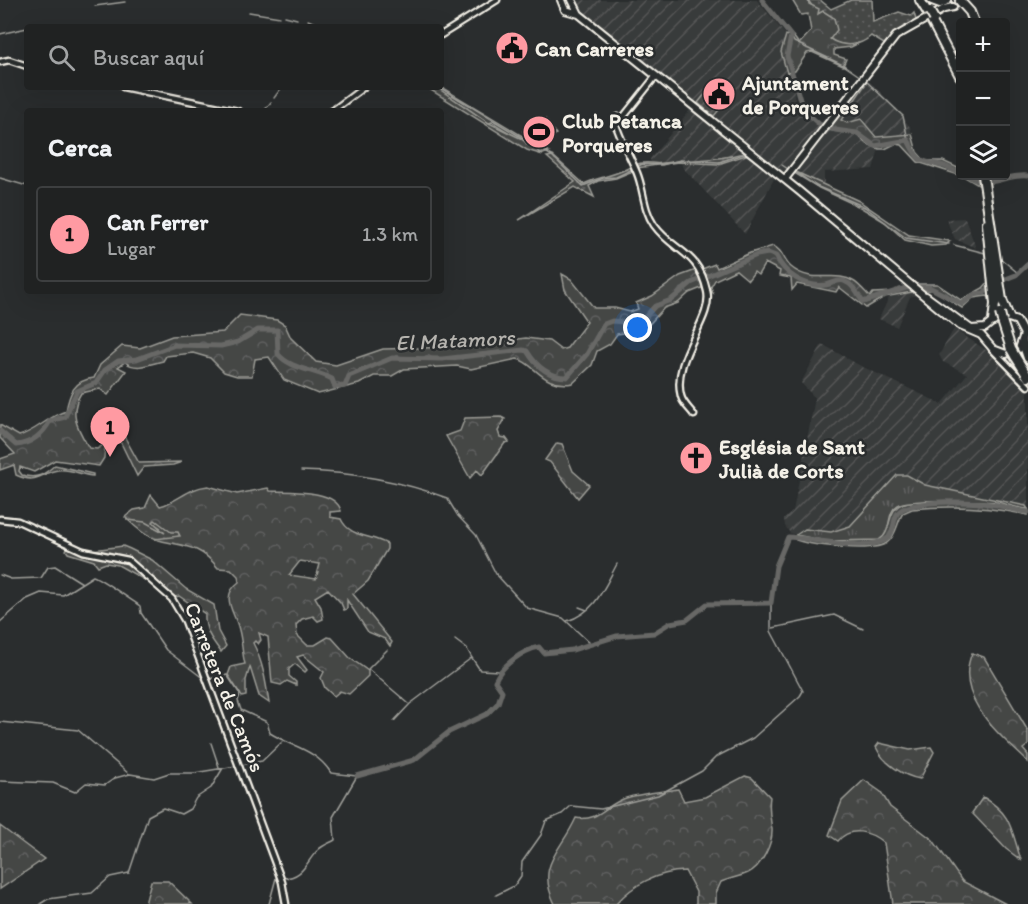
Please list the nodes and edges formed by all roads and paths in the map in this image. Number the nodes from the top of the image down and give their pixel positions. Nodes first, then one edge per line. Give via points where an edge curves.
1 (497, 0) edge
2 (572, 0) edge
3 (922, 0) edge
4 (932, 0) edge
5 (563, 1) edge
6 (953, 2) edge
7 (575, 11) junction
8 (931, 16) junction
9 (972, 18) edge
10 (444, 33) edge
11 (0, 62) edge
12 (956, 62) edge
13 (24, 65) edge
14 (958, 72) edge
15 (656, 76) junction
16 (137, 90) edge
17 (360, 90) edge
18 (221, 108) edge
19 (336, 108) edge
20 (765, 167) junction
21 (787, 177) junction
22 (982, 180) edge
23 (983, 187) junction
24 (801, 195) junction
25 (824, 212) junction
26 (992, 254) junction
27 (923, 293) junction
28 (1000, 319) junction
29 (1023, 343) junction
30 (989, 344) junction
31 (1028, 358) edge
32 (1028, 375) edge
33 (1028, 386) edge
34 (694, 415) dead end
35 (0, 519) edge
36 (286, 904) edge

1 - 10 street
2 - 7 main road
3 - 8 highway
4 - 6 highway
5 - 7 main road via 565,10
6 - 9 highway via 970,12
6 - 21 main road via 896,36
7 - 15 main road
8 - 12 highway
8 - 14 highway
11 - 13 street via 9,60
15 - 20 main road
15 - 34 street via 618,122 652,222 694,260 707,290 707,305 687,350 682,372 681,394
16 - 18 street
17 - 19 street
20 - 21 main road
20 - 24 main road
21 - 24 main road
21 - 25 main road
22 - 23 highway
23 - 26 highway
23 - 26 highway
24 - 25 main road
25 - 27 main road
26 - 28 highway
27 - 28 main road via 966,327 975,330
27 - 30 main road via 960,326
28 - 29 main road via 1017,321 1023,329
28 - 30 main road
28 - 32 highway
29 - 30 main road via 1009,354 999,353
29 - 31 highway
30 - 33 street
35 - 36 street, Carretera de Camós via 18,521 83,551 124,559 172,599 185,621 282,882

